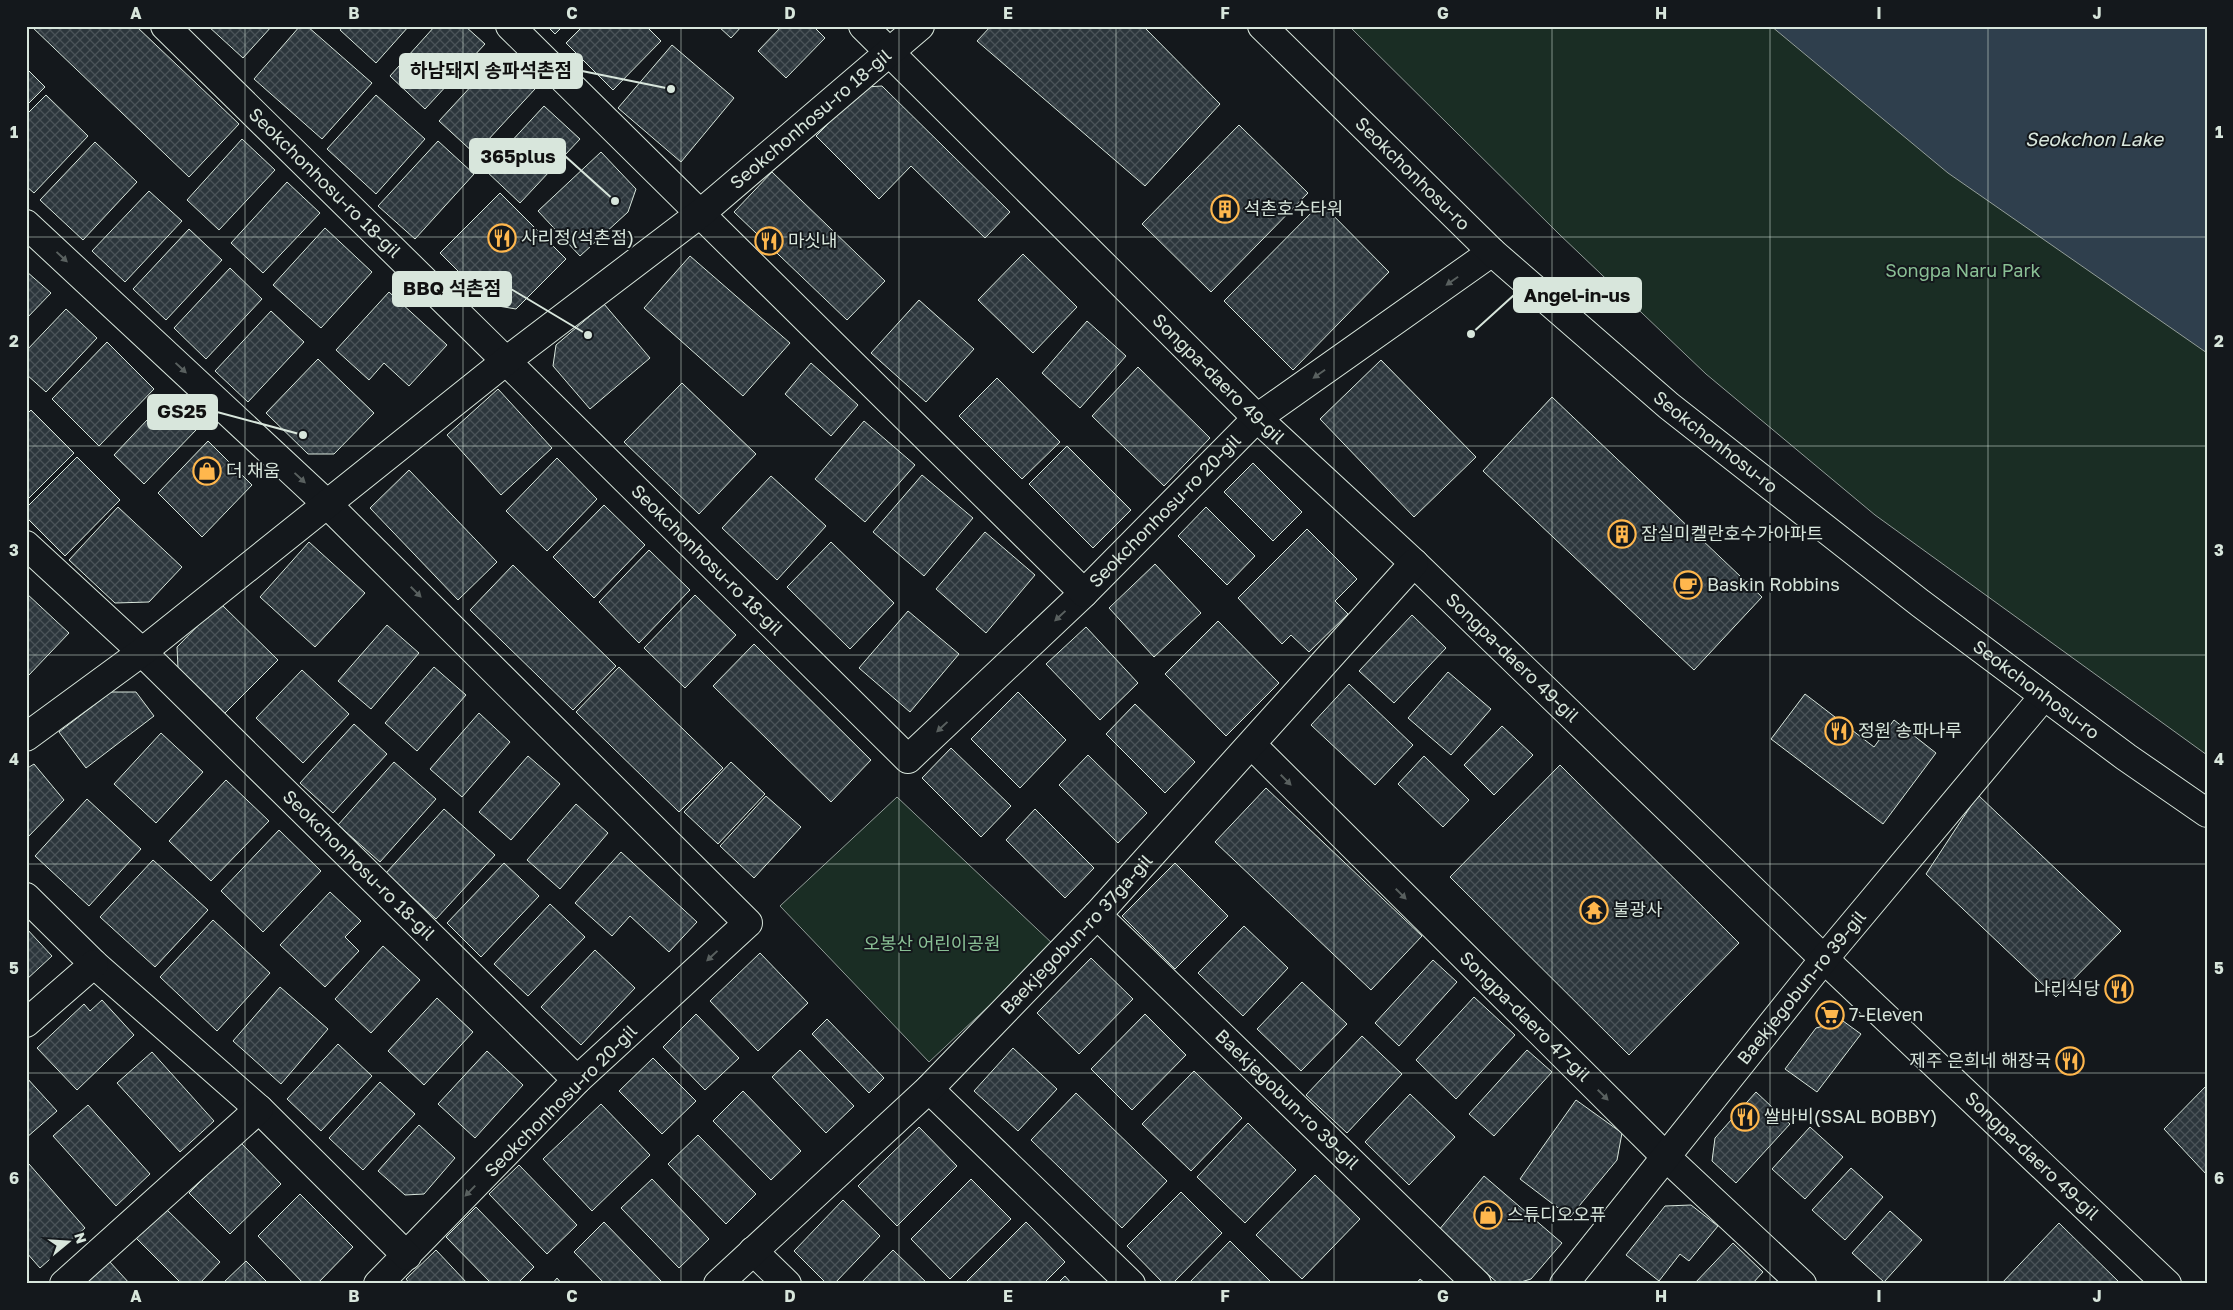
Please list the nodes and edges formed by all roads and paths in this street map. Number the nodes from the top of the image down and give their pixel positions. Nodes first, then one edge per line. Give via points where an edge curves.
1 (165, 26) edge
2 (510, 26) edge
3 (863, 26) edge
4 (920, 26) edge
5 (1262, 26) edge
6 (889, 52) junction
7 (701, 213) junction
8 (26, 224) edge
9 (1492, 252) junction
10 (506, 360) junction
11 (1257, 418) junction
12 (327, 504) junction
13 (26, 545) edge
14 (1414, 563) junction
15 (1084, 593) junction
16 (142, 652) junction
17 (2044, 696) junction
18 (26, 737) edge
19 (1252, 745) junction
20 (908, 759) joint
21 (2207, 814) edge
22 (26, 897) edge
23 (1098, 915) junction
24 (1824, 960) junction
25 (94, 964) junction
26 (26, 1023) edge
27 (577, 1080) junction
28 (929, 1089) junction
29 (260, 1109) junction
30 (1666, 1158) junction
31 (753, 1251) junction
32 (407, 1256) junction
33 (64, 1284) edge
34 (378, 1284) edge
35 (718, 1284) edge
36 (787, 1284) edge
37 (1131, 1284) edge
38 (1477, 1284) edge
39 (1564, 1284) edge
40 (1802, 1284) edge
41 (2166, 1284) edge

1 - 10 street, Seokchonhosu-ro 18-gil
2 - 7 street
3 - 6 street, Songpa-daero 49-gil
4 - 6 street, Seokchonhosu-ro 18-gil
5 - 9 street, Seokchonhosu-ro
6 - 7 street, Seokchonhosu-ro 18-gil
6 - 11 street, Songpa-daero 49-gil
7 - 10 street, Seokchonhosu-ro 18-gil
7 - 15 street
8 -> 12 street
9 -> 11 street, Seokchonhosu-ro 20-gil
9 - 17 street, Seokchonhosu-ro via 1669,406
10 - 12 street, Seokchonhosu-ro 18-gil
10 - 20 street, Seokchonhosu-ro 18-gil
11 - 14 street, Songpa-daero 49-gil
11 - 15 street, Seokchonhosu-ro 20-gil
12 - 16 street, Seokchonhosu-ro 18-gil
12 -> 27 street, Seokchonhosu-ro 20-gil via 748,923
13 - 16 street, Seokchonhosu-ro 18-gil
14 - 19 street, Baekjegobun-ro 37ga-gil
14 - 24 street, Songpa-daero 49-gil
15 -> 20 street, Seokchonhosu-ro 20-gil
16 - 18 street, Seokchonhosu-ro 18-gil
16 - 27 street, Seokchonhosu-ro 18-gil
17 - 21 street, Seokchonhosu-ro
17 - 24 street, Baekjegobun-ro 39-gil
19 - 23 street, Baekjegobun-ro 37ga-gil
19 -> 30 street, Songpa-daero 47-gil
22 - 25 street
23 - 28 street, Baekjegobun-ro 37ga-gil
23 - 38 street, Baekjegobun-ro 39-gil
24 - 30 street, Baekjegobun-ro 39-gil
24 - 41 street, Songpa-daero 49-gil
25 - 26 street
25 - 29 street
27 -> 32 street, Seokchonhosu-ro 20-gil
28 - 31 street, Baekjegobun-ro 37ga-gil
28 - 37 street
29 - 32 street
29 - 33 street
30 - 39 street, Baekjegobun-ro 39-gil
30 - 40 street, Songpa-daero 47-gil
31 - 35 street, Baekjegobun-ro 37ga-gil
31 - 36 street
32 - 34 street, Seokchonhosu-ro 20-gil

